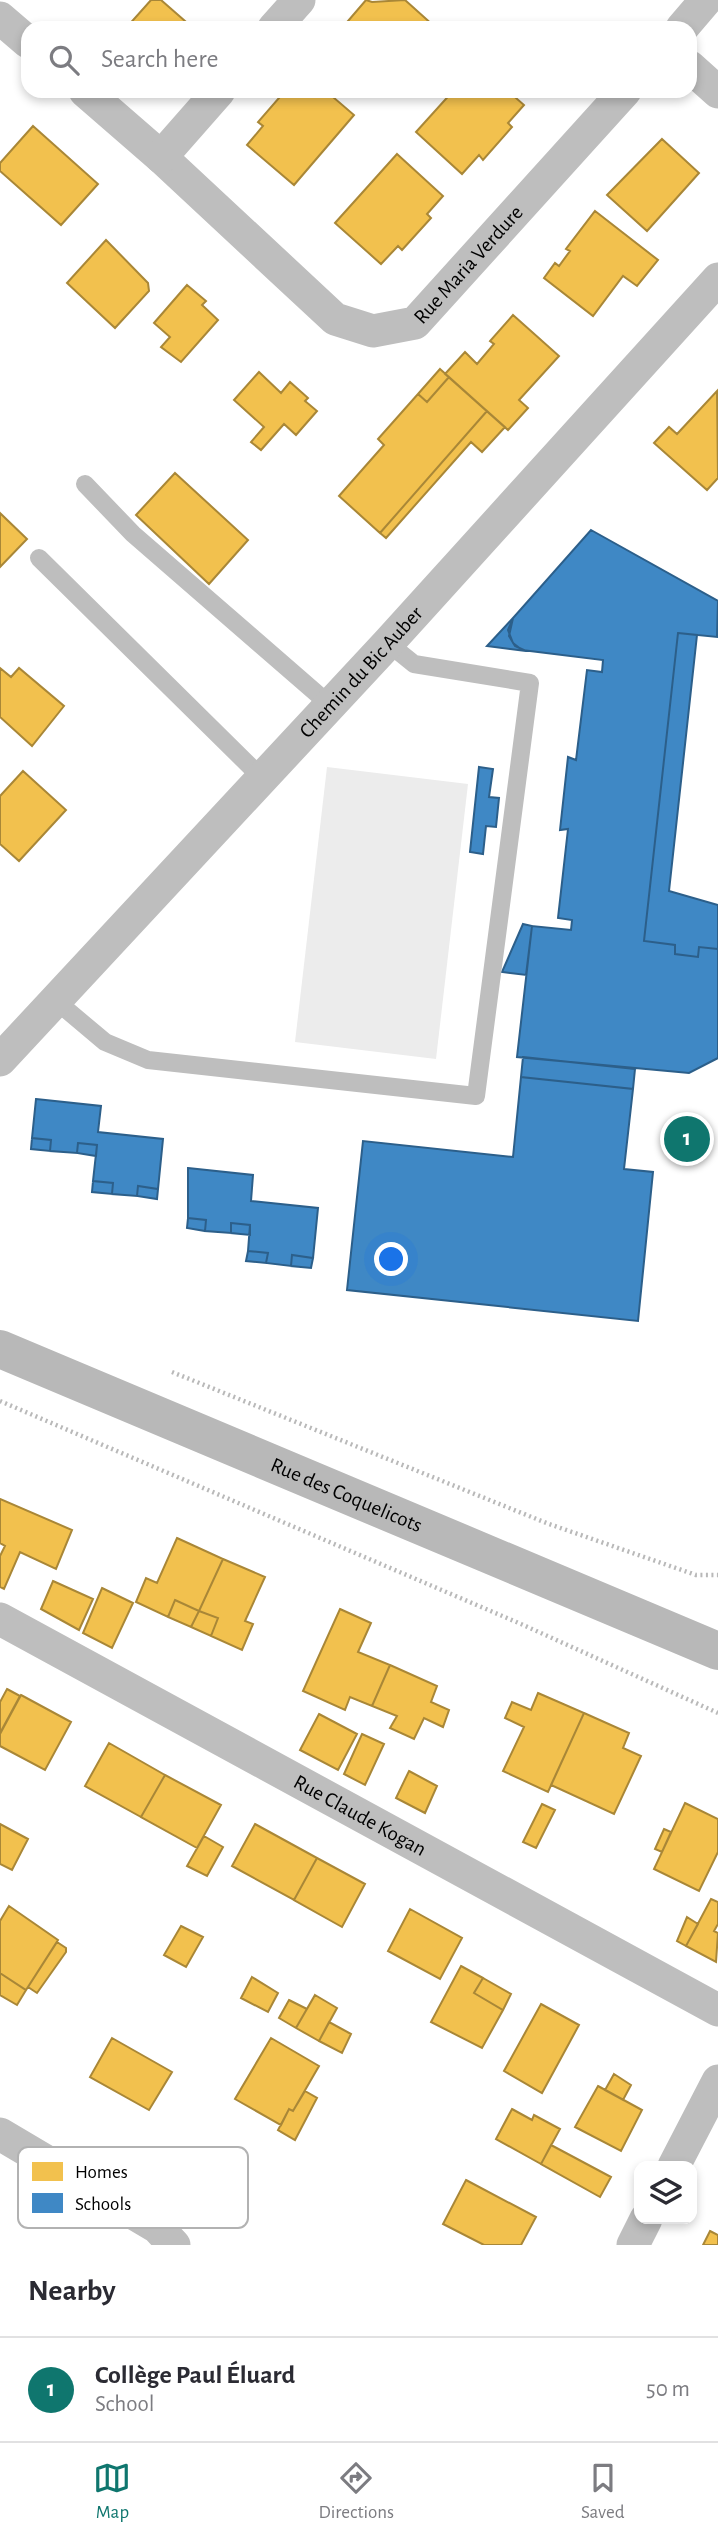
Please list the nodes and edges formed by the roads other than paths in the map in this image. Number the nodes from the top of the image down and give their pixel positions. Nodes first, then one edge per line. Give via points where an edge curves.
1 (299, 0) edge
2 (706, 0) edge
3 (0, 18) edge
4 (280, 21) edge
5 (688, 21) edge
6 (21, 36) edge
7 (697, 73) edge
8 (718, 92) edge
9 (93, 98) edge
10 (213, 98) edge
11 (619, 98) edge
12 (161, 157) junction
13 (715, 286) edge
14 (85, 484) dead end
15 (39, 558) dead end
16 (388, 643) junction
17 (330, 705) junction
18 (262, 778) junction
19 (55, 1000) junction
20 (0, 1060) edge
21 (0, 1349) edge
22 (0, 1619) edge
23 (709, 1645) edge
24 (718, 2010) edge
25 (718, 2081) edge
26 (0, 2134) edge
27 (22, 2147) edge
28 (677, 2161) edge
29 (644, 2224) edge
30 (158, 2228) edge
31 (174, 2245) edge
32 (633, 2245) edge

1 - 4 street
2 - 5 street
3 - 6 street
7 - 8 street
9 - 12 street, Rue Maria Verdure
10 - 12 street
11 - 12 street, Rue Maria Verdure via 415,323 373,331 335,319
13 - 16 street, Chemin du Bic Auber
14 - 17 lane via 133,534
15 - 18 lane
16 - 17 street, Chemin du Bic Auber
16 - 19 lane via 414,664 530,683 476,1096 148,1060 105,1042
17 - 18 street, Chemin du Bic Auber
18 - 19 street, Chemin du Bic Auber
19 - 20 street, Chemin du Bic Auber
21 - 23 main road, Rue des Coquelicots
22 - 24 street, Rue Claude Kogan
25 - 28 street
26 - 27 street
29 - 32 street
30 - 31 street

